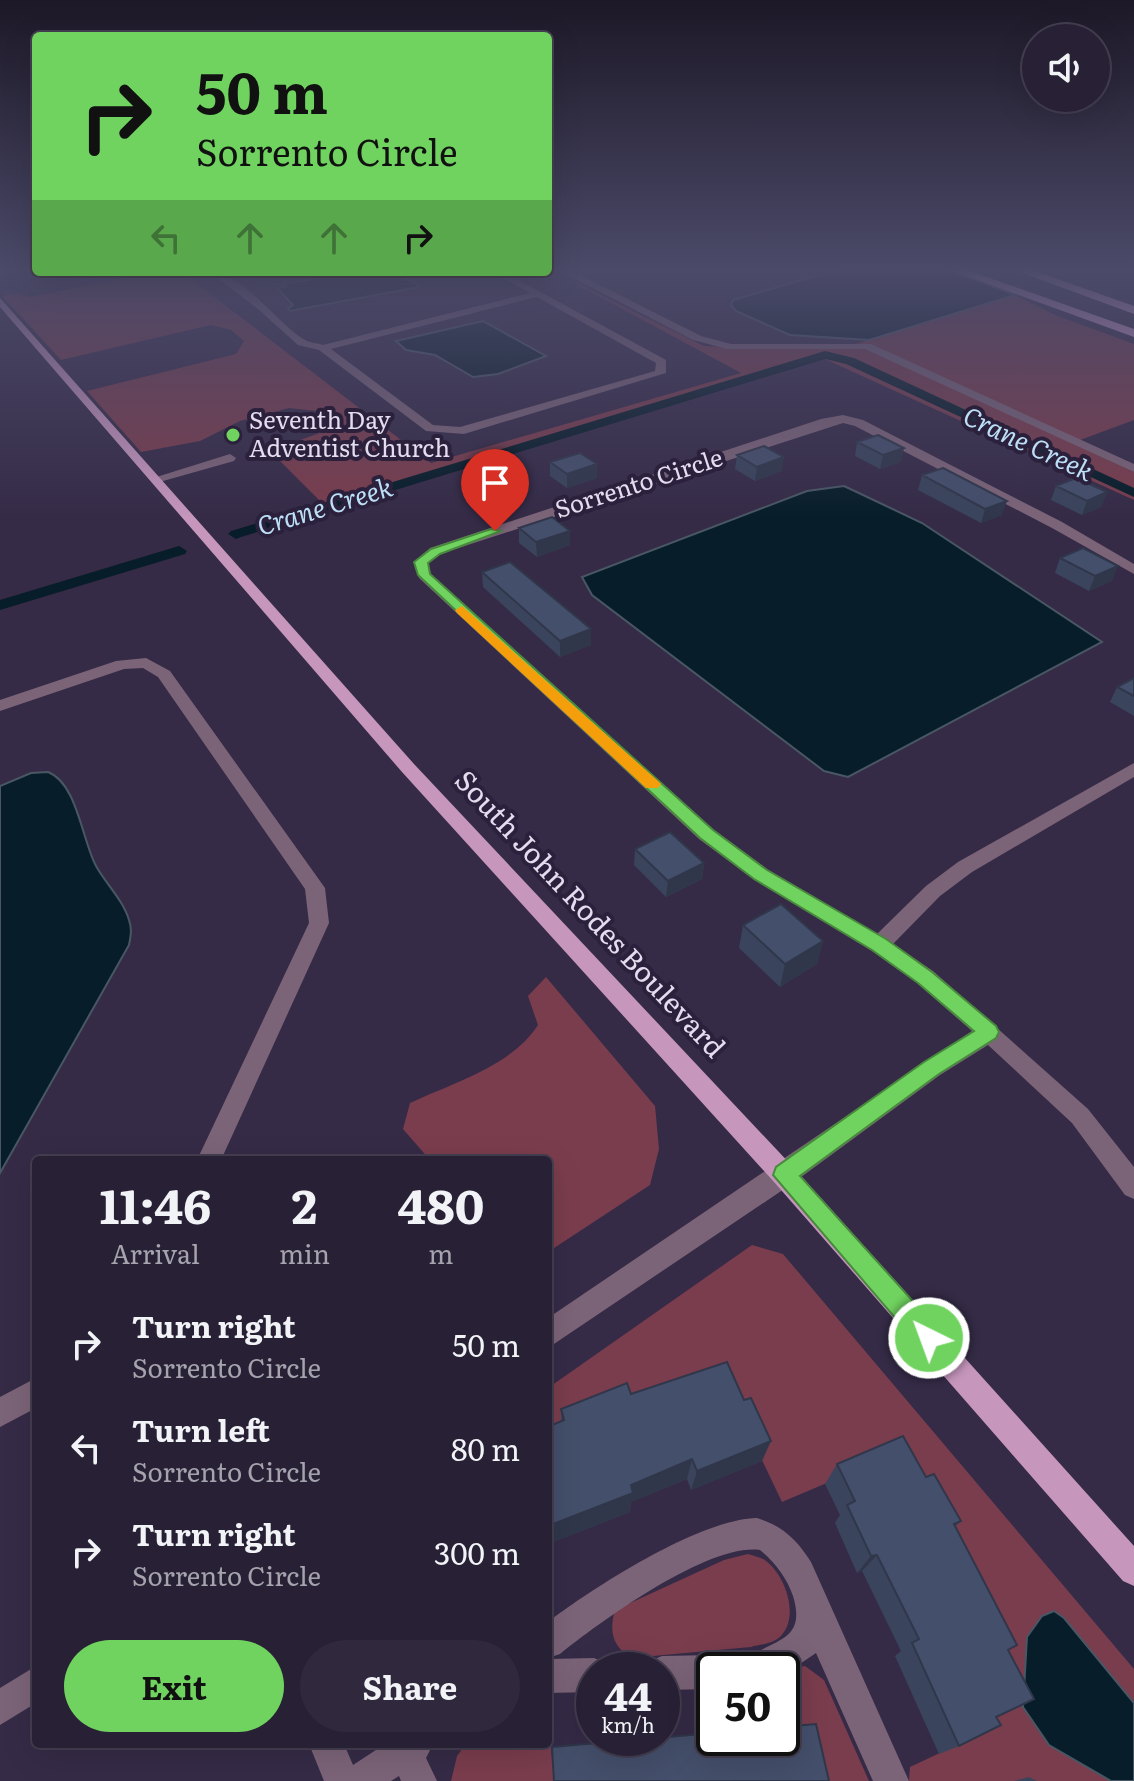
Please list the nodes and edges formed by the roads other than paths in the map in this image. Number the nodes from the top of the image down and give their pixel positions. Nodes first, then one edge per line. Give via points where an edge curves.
1 (45, 352) edge
2 (329, 352) edge
3 (644, 352) edge
4 (880, 352) edge
5 (230, 458) dead end
6 (1133, 468) edge
7 (156, 479) junction
8 (1134, 570) edge
9 (0, 706) edge
10 (1134, 769) edge
11 (879, 945) junction
12 (989, 1032) junction
13 (211, 1156) edge
14 (784, 1175) junction
15 (1134, 1187) edge
16 (552, 1331) edge
17 (32, 1394) edge
18 (0, 1413) edge
19 (1134, 1570) edge
20 (816, 1615) junction
21 (552, 1639) edge
22 (795, 1652) edge
23 (576, 1675) edge
24 (552, 1676) edge
25 (32, 1686) edge
26 (0, 1708) edge
27 (328, 1748) edge
28 (411, 1755) edge
29 (342, 1781) edge
30 (360, 1781) edge
31 (891, 1781) edge

1 - 7 main road, South John Rodes Boulevard
2 - 3 street via 430,428 460,431 660,373 662,362
4 - 6 street
5 - 7 street
7 - 14 main road, South John Rodes Boulevard via 408,768
8 - 11 street, Sorrento Circle via 1043,518 843,419 435,551 421,562 424,575 706,834 760,874
9 - 13 street via 122,664 146,663 164,674 315,888 319,923
10 - 11 street via 965,867
11 - 12 street, Sorrento Circle
12 - 14 street
12 - 15 street, Sorrento Circle via 1080,1116
14 - 16 street
14 - 19 main road, South John Rodes Boulevard
17 - 18 street
20 - 21 street via 797,1566 781,1547 761,1534 739,1534 650,1571
20 - 22 street via 811,1633
20 - 31 street
23 - 24 street
25 - 26 street
27 - 29 street
28 - 30 street

